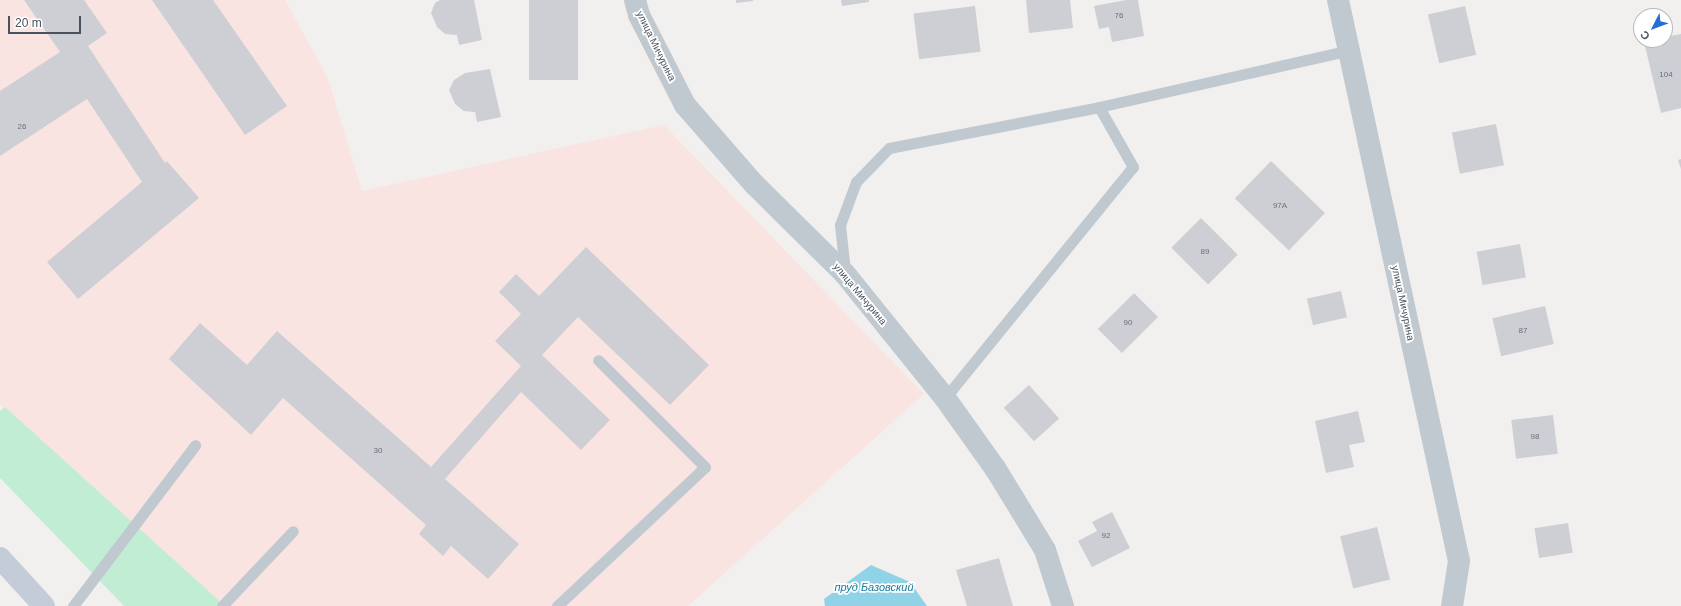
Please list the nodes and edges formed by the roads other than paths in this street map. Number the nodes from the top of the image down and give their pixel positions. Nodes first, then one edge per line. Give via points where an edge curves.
1 (636, 0) edge
2 (1338, 0) edge
3 (1349, 50) junction
4 (1100, 106) junction
5 (845, 274) junction
6 (598, 360) dead end
7 (945, 398) junction
8 (195, 445) dead end
9 (293, 531) dead end
10 (0, 558) edge
11 (44, 606) edge
12 (73, 606) edge
13 (222, 606) edge
14 (557, 606) edge
15 (1063, 606) edge
16 (1452, 606) edge

1 - 5 street, улица Мичурина via 638,15 685,105 754,184
2 - 3 street, улица Мичурина
3 - 4 lane
3 - 16 street, улица Мичурина via 1459,561
4 - 5 lane via 889,148 856,182 840,224
4 - 7 lane via 1134,167
5 - 7 street, улица Мичурина
6 - 14 lane via 704,467
7 - 15 street, улица Мичурина via 996,468 1045,550
8 - 12 lane
9 - 13 lane
10 - 11 main road

